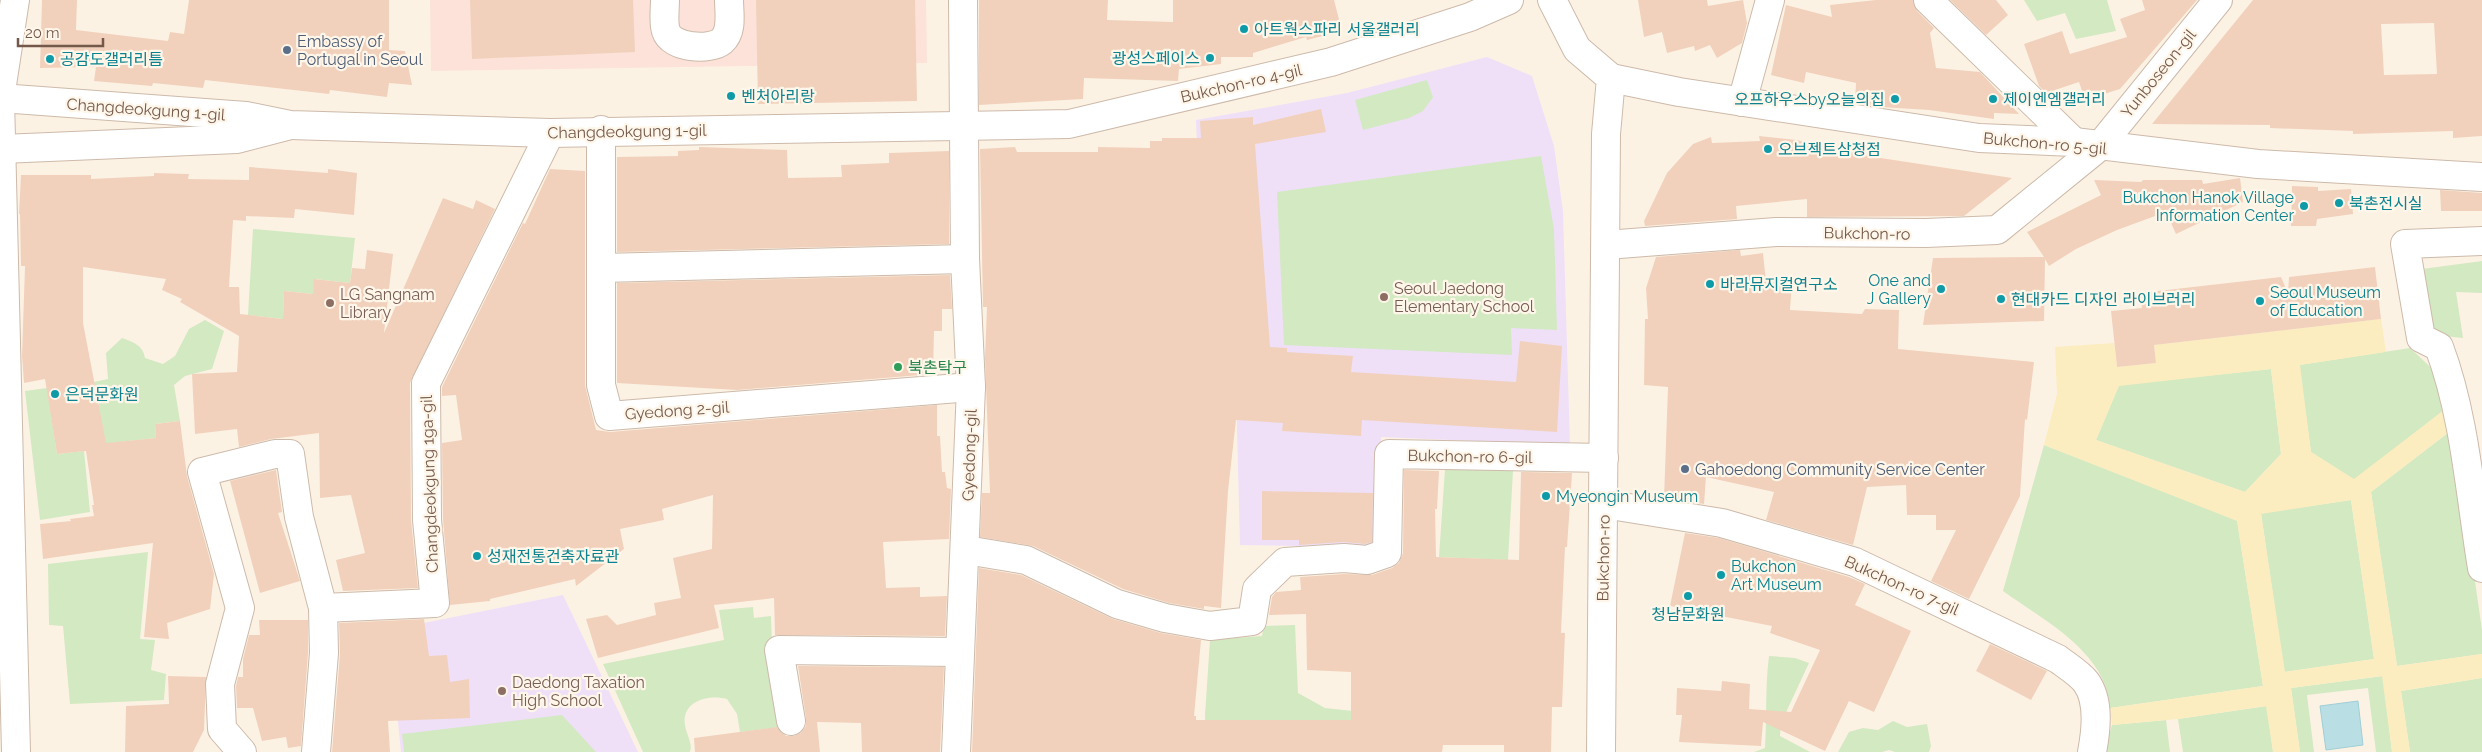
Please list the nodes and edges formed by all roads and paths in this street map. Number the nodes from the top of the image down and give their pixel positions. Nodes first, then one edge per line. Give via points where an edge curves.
1 (15, 0) edge
2 (665, 0) edge
3 (729, 0) edge
4 (963, 0) edge
5 (1509, 0) edge
6 (1552, 0) edge
7 (1770, 0) edge
8 (1928, 0) edge
9 (2218, 0) edge
10 (1611, 78) junction
11 (0, 98) edge
12 (1742, 102) junction
13 (290, 125) junction
14 (964, 126) junction
15 (601, 130) junction
16 (550, 132) junction
17 (2086, 144) junction
18 (2, 149) junction
19 (2482, 177) edge
20 (2482, 241) edge
21 (1606, 245) junction
22 (965, 258) junction
23 (601, 268) junction
24 (971, 387) junction
25 (1604, 458) junction
26 (1604, 504) junction
27 (966, 550) junction
28 (2482, 568) edge
29 (323, 608) junction
30 (959, 652) junction
31 (791, 720) dead end
32 (16, 752) edge
33 (242, 752) edge
34 (316, 752) edge
35 (956, 752) edge
36 (1601, 752) edge
37 (2092, 752) edge

1 - 11 street
2 - 3 street via 666,32 682,46 713,45 722,41 730,27
4 - 14 street, Gyedong-gil
5 - 14 street, Bukchon-ro 4-gil via 1470,17 1331,62 1079,122
6 - 10 street via 1577,49
7 - 12 street
8 - 17 street
9 - 17 street, Yunboseon-gil
10 - 12 street, Bukchon-ro 5-gil
10 - 21 street, Bukchon-ro via 1606,134
11 - 13 street, Changdeokgung 1-gil via 246,116
11 - 18 street
12 - 17 street, Bukchon-ro 5-gil via 1979,138
13 - 16 street, Changdeokgung 1-gil
13 - 18 street, Changdeokgung 1-gil via 237,139
14 - 15 street, Changdeokgung 1-gil
14 - 22 street, Gyedong-gil
15 - 16 street, Changdeokgung 1-gil
15 - 23 street, Gyedong 2-gil
16 - 29 street, Changdeokgung 1ga-gil via 426,383 427,520 435,603
17 - 19 street, Bukchon-ro 5-gil via 2258,164
17 - 21 street, Bukchon-ro via 1996,230 1776,232
18 - 32 street
20 - 28 street via 2405,244 2421,338 2439,347 2448,372
21 - 25 street, Bukchon-ro
22 - 23 street
22 - 24 street, Gyedong-gil
23 - 24 street, Gyedong 2-gil via 601,385 609,416
24 - 27 street, Gyedong-gil
25 - 26 street, Bukchon-ro
25 - 27 street, Bukchon-ro 6-gil via 1389,454 1387,553 1367,560 1344,558 1285,562 1257,590 1252,621 1210,626 1165,618 1117,604 1026,560
26 - 36 street, Bukchon-ro
26 - 37 street, Bukchon-ro 7-gil via 1722,523 1855,562 2058,659 2086,682 2091,693 2096,729
27 - 30 street, Gyedong-gil
29 - 33 street via 299,517 290,454 275,454 202,472 240,608 220,684 222,729
29 - 34 street via 324,652
30 - 31 street via 779,650
30 - 35 street, Gyedong-gil

